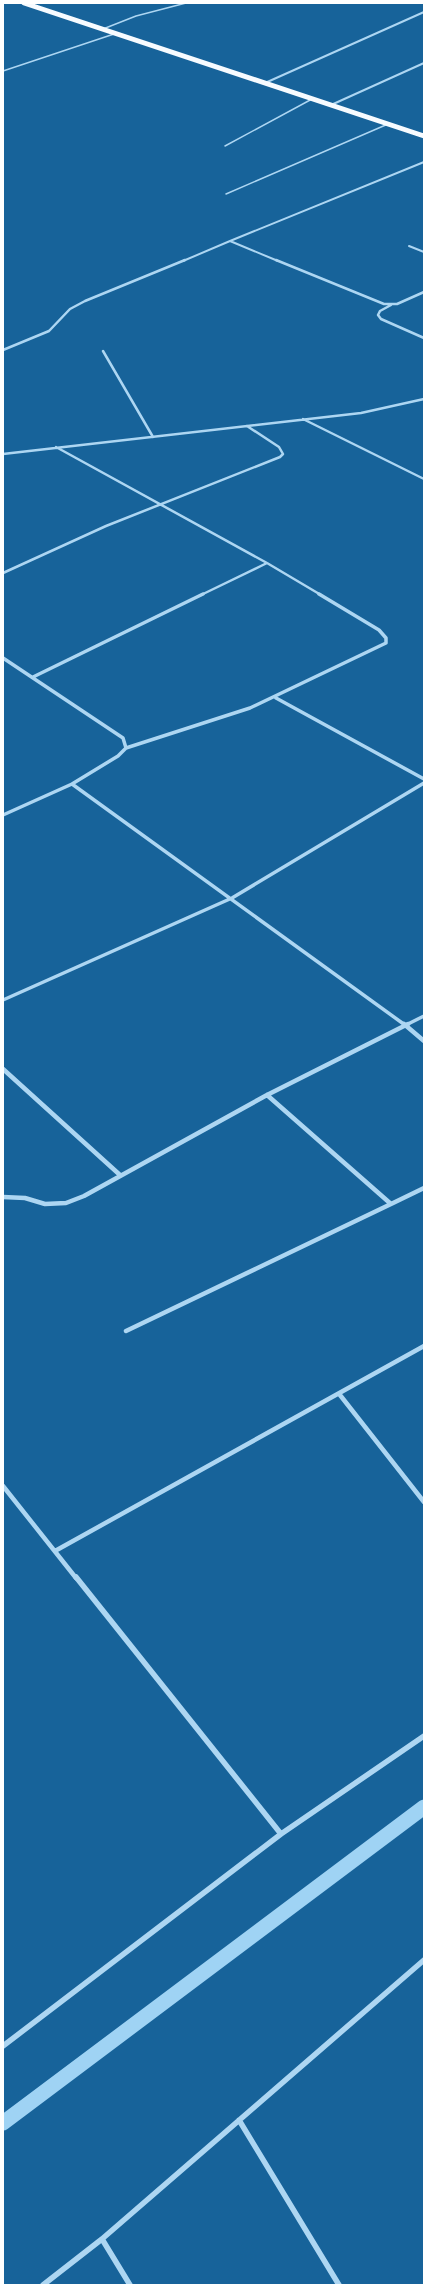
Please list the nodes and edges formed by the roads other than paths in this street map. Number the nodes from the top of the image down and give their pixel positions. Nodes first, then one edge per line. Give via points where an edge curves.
1 (24, 3) edge
2 (186, 3) edge
3 (424, 12) edge
4 (102, 30) junction
5 (114, 34) junction
6 (424, 63) edge
7 (3, 71) edge
8 (263, 84) junction
9 (312, 99) junction
10 (330, 105) junction
11 (388, 124) junction
12 (424, 136) edge
13 (225, 146) dead end
14 (424, 162) edge
15 (226, 194) dead end
16 (230, 242) junction
17 (409, 246) dead end
18 (424, 252) edge
19 (424, 292) edge
20 (391, 304) junction
21 (424, 338) edge
22 (3, 350) edge
23 (104, 351) dead end
24 (424, 399) edge
25 (302, 419) junction
26 (247, 425) junction
27 (153, 437) junction
28 (56, 447) junction
29 (3, 454) edge
30 (424, 479) edge
31 (157, 504) junction
32 (266, 563) junction
33 (3, 573) edge
34 (3, 658) edge
35 (33, 677) junction
36 (276, 698) junction
37 (126, 748) junction
38 (424, 779) edge
39 (424, 783) edge
40 (72, 784) junction
41 (3, 815) edge
42 (232, 898) junction
43 (3, 1000) edge
44 (424, 1016) edge
45 (405, 1025) junction
46 (424, 1041) edge
47 (3, 1069) edge
48 (267, 1095) junction
49 (120, 1175) junction
50 (424, 1188) edge
51 (3, 1197) edge
52 (392, 1204) junction
53 (126, 1332) dead end
54 (424, 1346) edge
55 (340, 1395) junction
56 (3, 1486) edge
57 (424, 1502) edge
58 (55, 1551) junction
59 (424, 1736) edge
60 (281, 1834) junction
61 (424, 1960) edge
62 (3, 2046) edge
63 (239, 2120) junction
64 (102, 2239) junction
65 (43, 2285) edge
66 (130, 2285) edge
67 (339, 2285) edge

1 - 4 main road
2 - 4 lane via 136,16
3 - 8 street
4 - 5 main road
5 - 7 lane
5 - 8 main road
6 - 10 street
8 - 9 main road
9 - 10 main road
9 - 13 lane
10 - 11 main road
11 - 12 main road
11 - 15 lane
14 - 16 street
16 - 20 street via 378,302
16 - 22 street via 85,301 70,309 49,331
17 - 18 street
19 - 20 street
20 - 21 street via 380,311 378,315 381,319
23 - 27 street
24 - 25 street via 361,413
25 - 26 street
25 - 30 street
26 - 27 street
26 - 31 street via 279,447 283,454
27 - 28 street
28 - 29 street
28 - 31 street
31 - 32 street
31 - 33 street via 64,543
32 - 35 street
32 - 36 street via 380,630 386,638 386,643 381,646
34 - 35 street
35 - 37 street via 123,738
36 - 37 street
36 - 38 street
37 - 40 street via 118,756
39 - 42 street
40 - 41 street
40 - 42 street
42 - 43 street
42 - 45 street
44 - 45 street
45 - 46 street
45 - 48 street
47 - 49 street
48 - 49 street
48 - 52 street
49 - 51 street via 84,1196 66,1203 45,1204 25,1198
50 - 52 street
52 - 53 street
54 - 55 street
55 - 57 street
55 - 58 street
56 - 58 street
58 - 60 street
59 - 60 street
60 - 62 street
61 - 63 street
63 - 64 street
63 - 67 street
64 - 65 street
64 - 66 street

